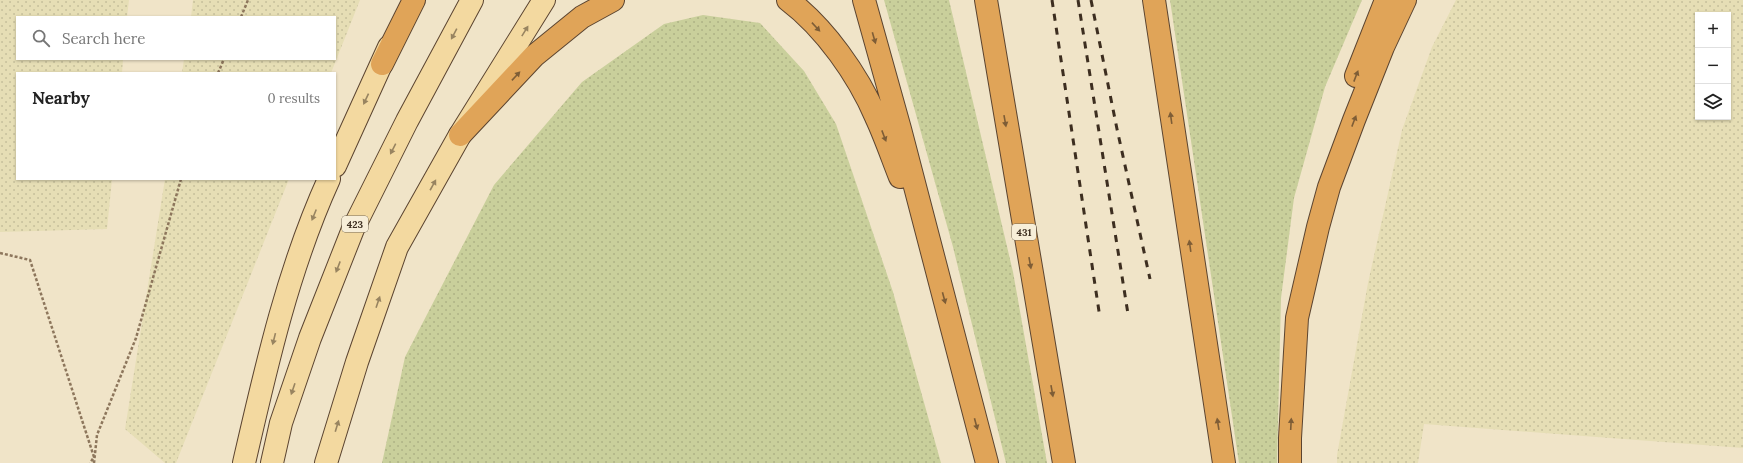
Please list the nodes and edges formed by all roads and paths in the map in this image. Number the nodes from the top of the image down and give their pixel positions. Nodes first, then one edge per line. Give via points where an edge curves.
1 (248, 0) edge
2 (409, 0) edge
3 (414, 0) edge
4 (472, 0) edge
5 (544, 0) edge
6 (613, 0) edge
7 (788, 0) edge
8 (864, 0) edge
9 (979, 0) edge
10 (986, 0) edge
11 (1154, 0) edge
12 (1386, 0) edge
13 (1405, 0) edge
14 (241, 16) edge
15 (224, 60) edge
16 (382, 64) junction
17 (218, 72) edge
18 (1000, 92) junction
19 (460, 135) junction
20 (336, 164) edge
21 (181, 180) edge
22 (329, 180) edge
23 (0, 253) edge
24 (937, 271) junction
25 (1303, 290) junction
26 (94, 457) junction
27 (90, 463) edge
28 (94, 463) edge
29 (244, 463) edge
30 (272, 463) edge
31 (326, 463) edge
32 (986, 463) edge
33 (1064, 463) edge
34 (1224, 463) edge
35 (1290, 463) edge

1 - 14 path
2 - 16 main road
3 - 16 highway
4 -> 30 main road, 423 via 353,229 305,353 281,423
19 -> 5 main road
19 -> 6 highway via 534,56 582,17
7 -> 24 highway via 814,24 837,51 876,116
8 -> 24 highway
9 - 18 highway
10 - 18 highway, 431
34 -> 11 highway
25 -> 12 highway via 1320,189 1337,126
25 -> 13 highway via 1329,187 1383,47
15 - 17 path
16 -> 20 main road
18 -> 33 highway, 431
31 -> 19 main road via 357,362 397,247
21 - 26 path via 136,338 97,435
22 -> 29 main road via 312,219 280,315
23 - 26 path via 30,260
24 -> 32 highway
35 -> 25 highway via 1297,318
26 - 27 path
26 - 28 path

